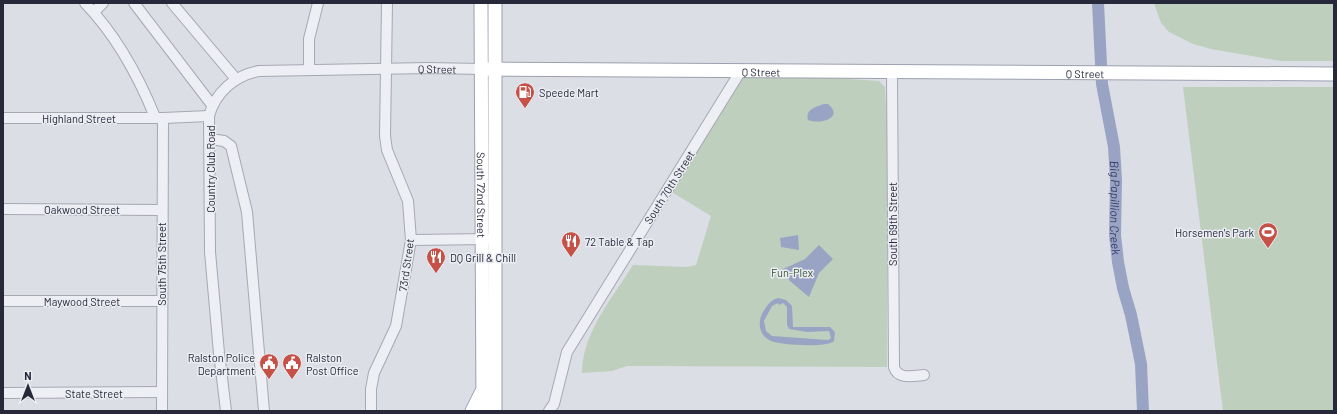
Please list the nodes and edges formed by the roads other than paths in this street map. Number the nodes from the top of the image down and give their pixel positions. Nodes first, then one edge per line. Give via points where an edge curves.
1 (85, 3) edge
2 (103, 3) edge
3 (134, 3) edge
4 (172, 3) edge
5 (318, 3) edge
6 (387, 3) edge
7 (481, 3) edge
8 (495, 3) edge
9 (94, 12) junction
10 (309, 69) junction
11 (386, 69) junction
12 (488, 69) junction
13 (740, 72) junction
14 (892, 73) junction
15 (1334, 74) edge
16 (236, 79) junction
17 (212, 105) junction
18 (209, 116) junction
19 (3, 118) edge
20 (159, 118) junction
21 (210, 140) junction
22 (3, 209) edge
23 (162, 210) junction
24 (489, 239) junction
25 (411, 240) junction
26 (3, 301) edge
27 (162, 301) junction
28 (924, 375) dead end
29 (483, 389) junction
30 (162, 392) junction
31 (3, 393) edge
32 (162, 411) edge
33 (226, 411) edge
34 (264, 411) edge
35 (370, 411) edge
36 (472, 411) edge
37 (483, 411) edge
38 (495, 411) edge
39 (550, 411) edge

1 - 9 street
2 - 9 street
3 - 17 street
4 - 16 street
5 - 10 street via 309,39
6 - 11 street, 73rd Street
7 - 12 main road, South 72nd Street
8 - 12 main road, South 72nd Street
9 - 20 street via 130,61
10 - 11 street, Q Street
10 - 16 street, Q Street via 259,71
11 - 12 street, Q Street
11 - 25 street, 73rd Street via 386,143 408,201
12 - 13 main road, Q Street
12 - 24 main road, South 72nd Street
13 - 14 main road, Q Street
13 - 39 street, South 70th Street via 567,352
14 - 15 main road, Q Street
14 - 28 street, South 69th Street via 894,367 898,374 903,376
16 - 17 street, Q Street
17 - 18 street, Q Street
18 - 20 street, Country Club Road
18 - 21 street, Country Club Road
19 - 20 street, Highland Street
20 - 23 street, South 75th Street
21 - 33 street, Country Club Road via 210,252 218,353
21 - 34 street via 224,141 231,146 244,195
22 - 23 street, Oakwood Street
23 - 27 street, South 75th Street
24 - 25 street
24 - 29 main road, South 72nd Street
24 - 38 main road, South 72nd Street
25 - 35 street, 73rd Street via 396,326 374,373
26 - 27 street, Maywood Street
27 - 30 street, South 75th Street
29 - 36 main road
29 - 37 main road, South 72nd Street
30 - 31 street, State Street
30 - 32 street, South 75th Street

